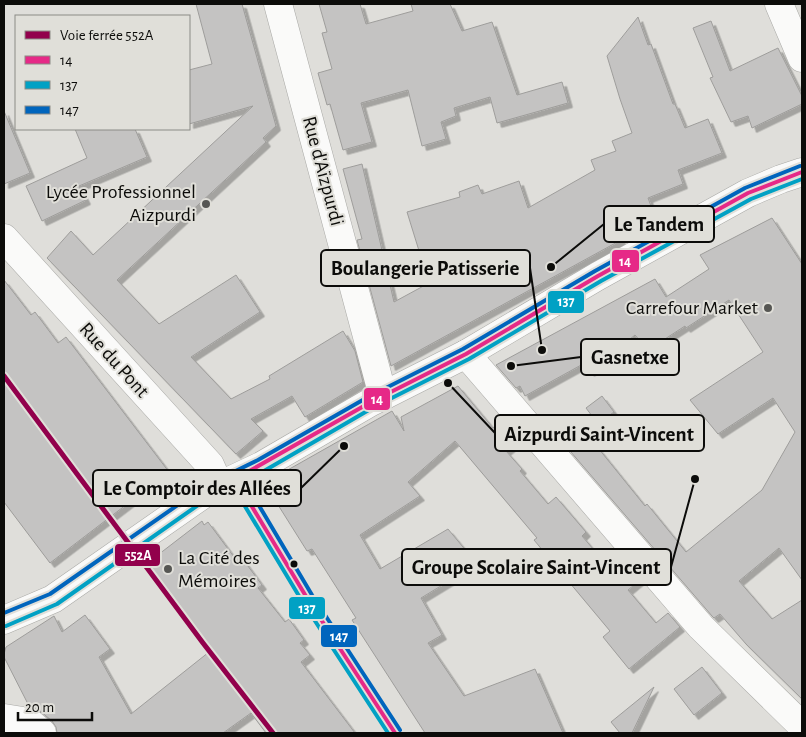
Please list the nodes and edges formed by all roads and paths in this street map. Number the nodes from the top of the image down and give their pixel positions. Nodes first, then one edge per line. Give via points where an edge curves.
1 (278, 4) edge
2 (780, 4) edge
3 (802, 58) edge
4 (802, 172) edge
5 (4, 238) edge
6 (466, 354) junction
7 (383, 396) junction
8 (228, 482) junction
9 (4, 620) edge
10 (4, 718) edge
11 (802, 726) edge
12 (42, 733) edge

1 - 7 street, Rue d'Aïzpurdi
2 - 3 street
4 - 6 street via 748,193
5 - 8 street, Rue du Pont
6 - 7 street
6 - 11 street via 701,628
7 - 8 street
8 - 9 street via 53,599
10 - 12 street via 29,722

